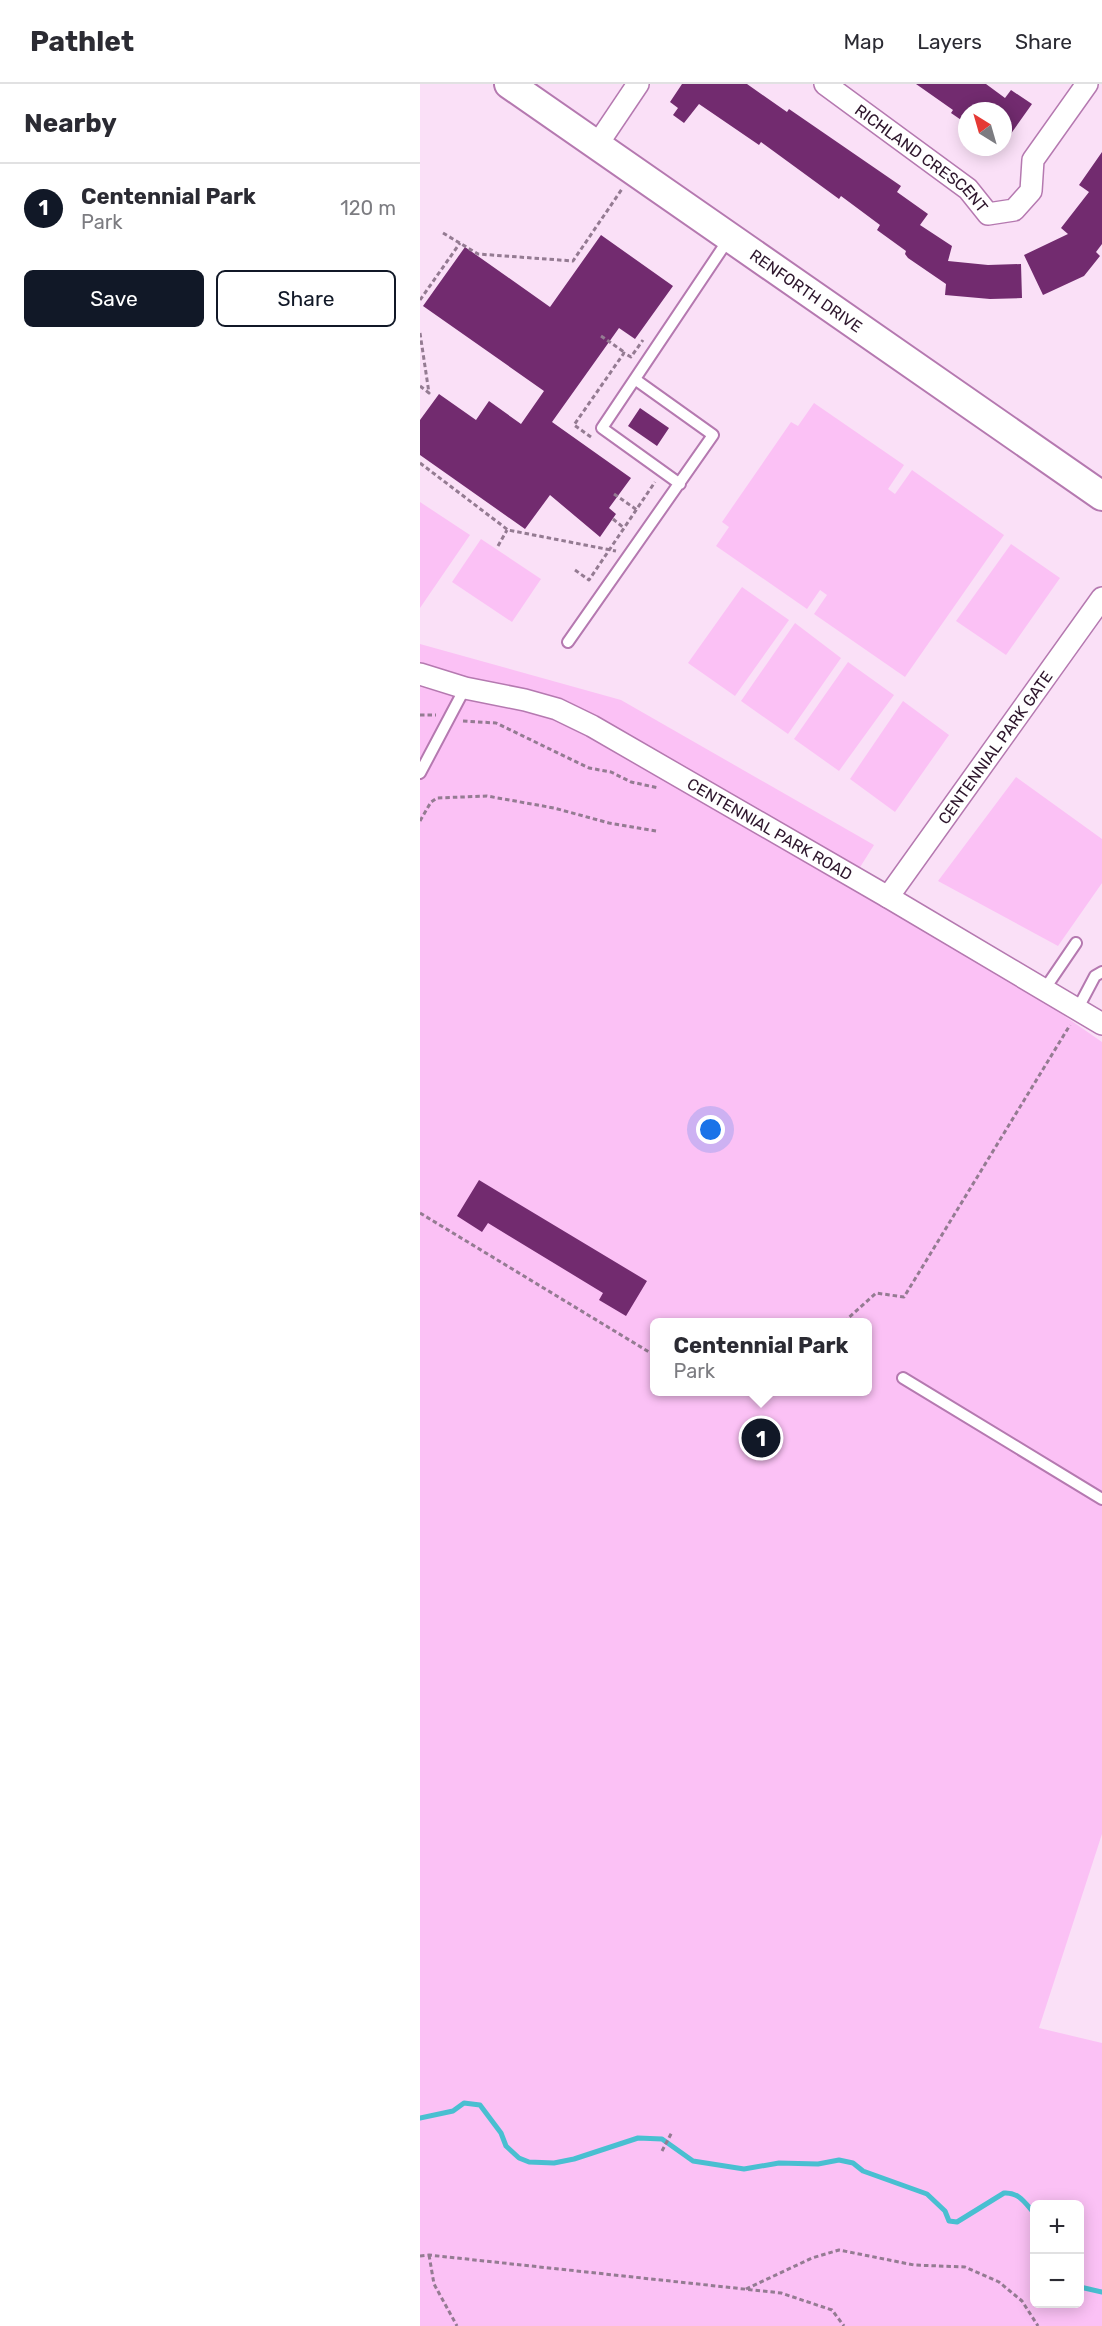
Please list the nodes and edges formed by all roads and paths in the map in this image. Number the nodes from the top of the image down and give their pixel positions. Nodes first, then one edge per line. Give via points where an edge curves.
1 (509, 84) edge
2 (638, 84) edge
3 (825, 84) edge
4 (1087, 84) edge
5 (597, 145) junction
6 (622, 187) dead end
7 (443, 232) dead end
8 (730, 237) junction
9 (460, 243) junction
10 (420, 300) edge
11 (420, 333) edge
12 (601, 336) dead end
13 (644, 339) dead end
14 (624, 352) junction
15 (636, 380) junction
16 (420, 387) edge
17 (592, 438) dead end
18 (420, 463) edge
19 (647, 476) dead end
20 (680, 484) junction
21 (614, 494) dead end
22 (1102, 496) edge
23 (637, 510) junction
24 (613, 519) dead end
25 (624, 528) junction
26 (507, 530) junction
27 (498, 546) dead end
28 (609, 550) junction
29 (629, 555) junction
30 (575, 570) dead end
31 (1102, 598) edge
32 (568, 642) dead end
33 (420, 674) edge
34 (465, 688) junction
35 (420, 715) edge
36 (449, 718) junction
37 (420, 773) edge
38 (666, 790) dead end
39 (420, 821) edge
40 (656, 831) dead end
41 (888, 897) junction
42 (1076, 943) dead end
43 (1102, 972) edge
44 (1044, 990) junction
45 (1074, 1017) junction
46 (1102, 1024) edge
47 (420, 1213) edge
48 (849, 1318) edge
49 (650, 1353) edge
50 (903, 1378) dead end
51 (1102, 1499) edge
52 (672, 2132) dead end
53 (662, 2151) dead end
54 (429, 2255) junction
55 (420, 2256) edge
56 (744, 2290) junction
57 (457, 2326) edge
58 (844, 2326) edge
59 (1038, 2326) edge

1 - 5 main road, RENFORTH DRIVE
2 - 5 street
3 - 4 street, RICHLAND CRESCENT via 968,189 988,214 1014,210 1031,191 1033,160
5 - 8 main road, RENFORTH DRIVE
6 - 9 path via 573,261 478,254
7 - 9 path
8 - 15 lane
8 - 22 main road, RENFORTH DRIVE
9 - 10 path
11 - 16 path via 429,393
12 - 14 path
13 - 14 path via 631,357
14 - 17 path via 574,425
15 - 20 lane via 713,435
15 - 20 lane via 602,428
18 - 26 path
19 - 23 path via 656,482
20 - 29 lane
21 - 23 path
23 - 25 path
24 - 25 path
25 - 28 path
26 - 27 path
26 - 28 path
28 - 29 path
28 - 30 path via 589,580
29 - 32 lane
31 - 41 street, CENTENNIAL PARK GATE
33 - 34 street, CENTENNIAL PARK ROAD
34 - 36 lane
34 - 41 street, CENTENNIAL PARK ROAD via 557,709
35 - 36 path
36 - 37 lane
36 - 38 path via 496,723 589,768
39 - 40 path via 437,798 487,796
41 - 44 street, CENTENNIAL PARK ROAD
42 - 44 lane
43 - 45 lane via 1095,976
44 - 45 street, CENTENNIAL PARK ROAD
45 - 46 street, CENTENNIAL PARK ROAD
45 - 48 path via 904,1297 876,1293
47 - 49 path
50 - 51 lane
52 - 53 path
54 - 55 path
54 - 56 path
54 - 57 path via 434,2284
56 - 58 path via 782,2293 832,2310
56 - 59 path via 812,2258 839,2250 914,2265 965,2267 999,2282 1022,2301

